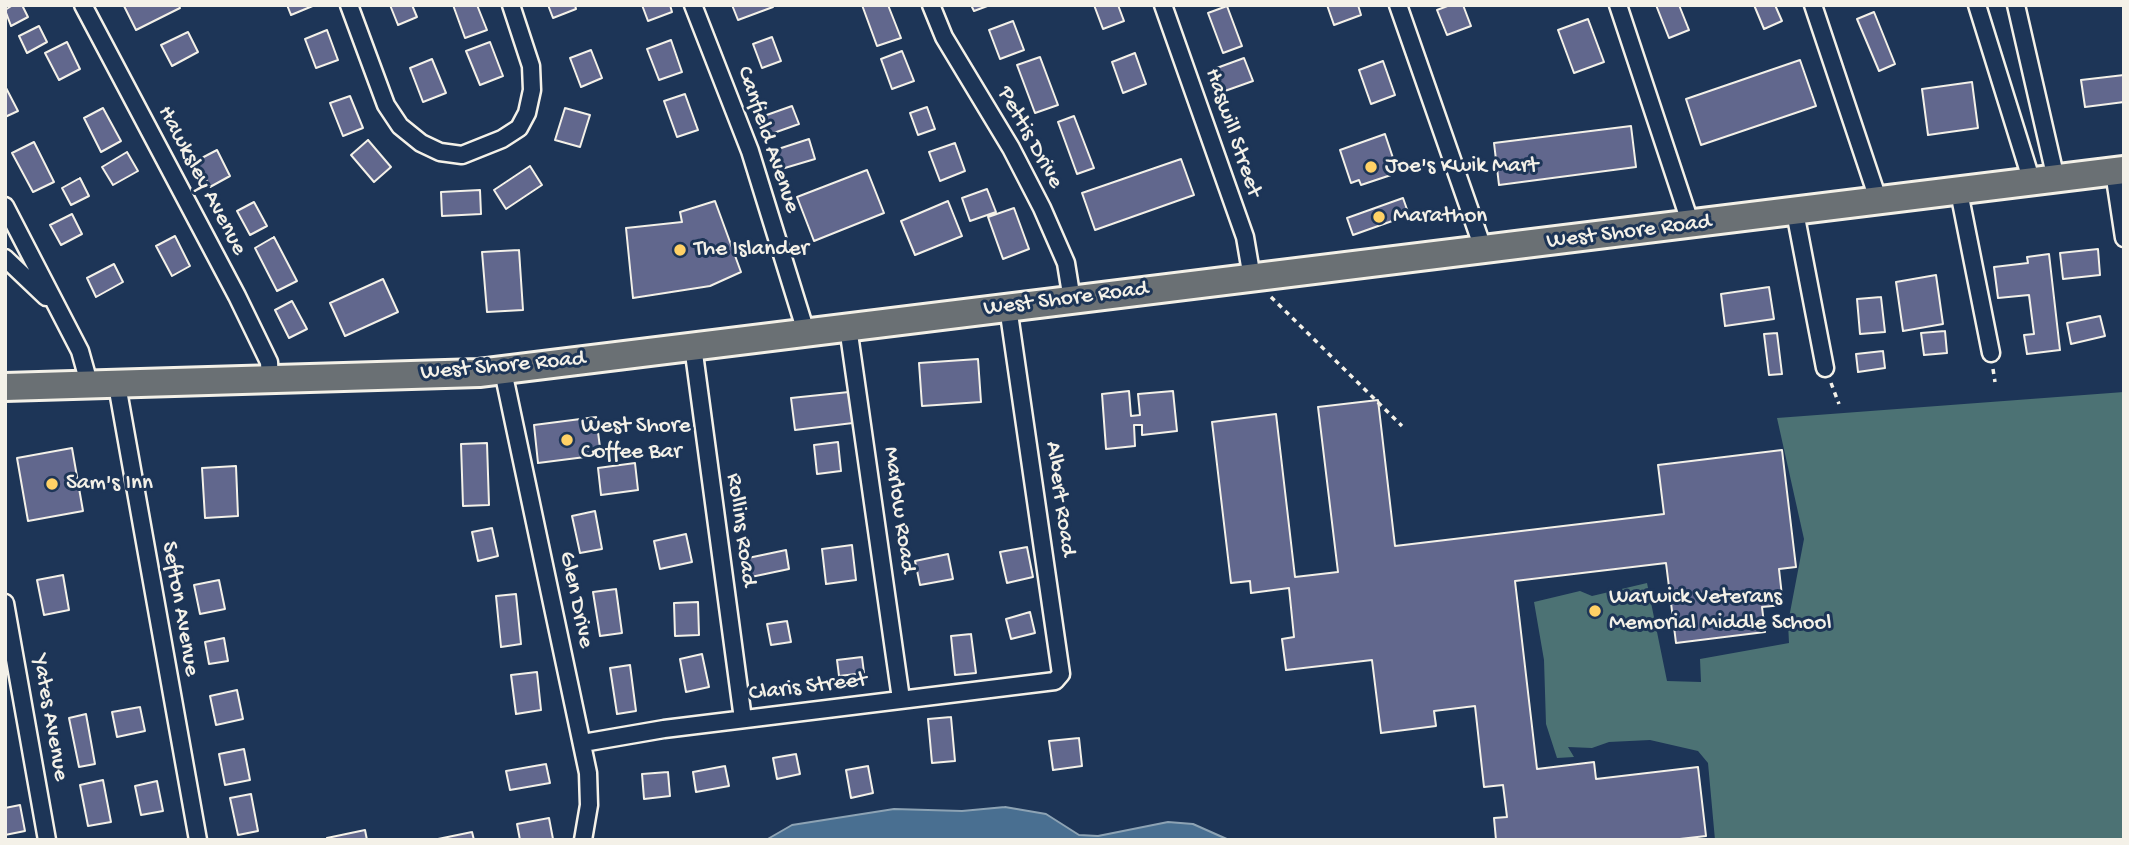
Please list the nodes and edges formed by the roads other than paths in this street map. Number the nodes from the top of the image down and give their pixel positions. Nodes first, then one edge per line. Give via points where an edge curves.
1 (83, 5) edge
2 (349, 5) edge
3 (511, 5) edge
4 (693, 5) edge
5 (931, 5) edge
6 (1163, 5) edge
7 (1398, 5) edge
8 (1618, 5) edge
9 (1813, 5) edge
10 (1977, 5) edge
11 (2016, 5) edge
12 (2119, 171) edge
13 (2044, 181) junction
14 (1959, 192) junction
15 (1879, 202) junction
16 (5, 206) edge
17 (1795, 212) junction
18 (1691, 225) junction
19 (2124, 239) edge
20 (1484, 251) junction
21 (5, 258) edge
22 (1252, 278) junction
23 (1072, 300) junction
24 (55, 306) junction
25 (1008, 307) junction
26 (848, 327) junction
27 (806, 332) junction
28 (693, 346) junction
29 (1991, 353) dead end
30 (1825, 368) road end
31 (503, 370) junction
32 (270, 381) junction
33 (89, 383) junction
34 (117, 385) junction
35 (5, 387) edge
36 (5, 603) edge
37 (1040, 684) joint
38 (901, 699) junction
39 (743, 719) junction
40 (583, 743) junction
41 (47, 840) edge
42 (198, 840) edge
43 (583, 840) edge

1 - 32 street, Hawksley Avenue via 237,296 269,362
2 - 3 street via 386,105 400,126 440,152 462,155 481,150 519,128 527,113 531,66
4 - 27 street, Canfield Avenue via 750,151
5 - 23 street, Pettis Drive via 944,37 1042,208 1066,263
6 - 22 street, Haswill Street via 1244,237
7 - 20 street
8 - 18 street
9 - 15 street
10 - 13 street
11 - 13 street
12 - 13 main road, West Shore Road
12 - 19 street
13 - 14 main road, West Shore Road
14 - 15 main road, West Shore Road
14 - 29 street
15 - 17 main road, West Shore Road
16 - 24 street
17 - 18 main road, West Shore Road
17 - 30 street
18 - 20 main road, West Shore Road
20 - 22 main road, West Shore Road
21 - 24 street
22 - 23 main road, West Shore Road
23 - 25 main road, West Shore Road
24 - 33 street via 80,351
25 - 26 main road, West Shore Road
25 - 37 street, Albert Road via 1060,674 1055,681
26 - 27 main road, West Shore Road
26 - 38 street, Marlow Road
27 - 28 main road, West Shore Road
28 - 31 main road, West Shore Road
28 - 39 street, Rollins Road
31 - 32 main road, West Shore Road
31 - 40 street, Glen Drive
32 - 34 main road, West Shore Road
33 - 34 main road, West Shore Road
33 - 35 main road, West Shore Road
34 - 42 street, Sefton Avenue
36 - 41 street, Yates Avenue
37 - 38 street, Claris Street
38 - 39 street, Claris Street
39 - 40 street, Claris Street
40 - 43 street, Glen Drive via 590,788

